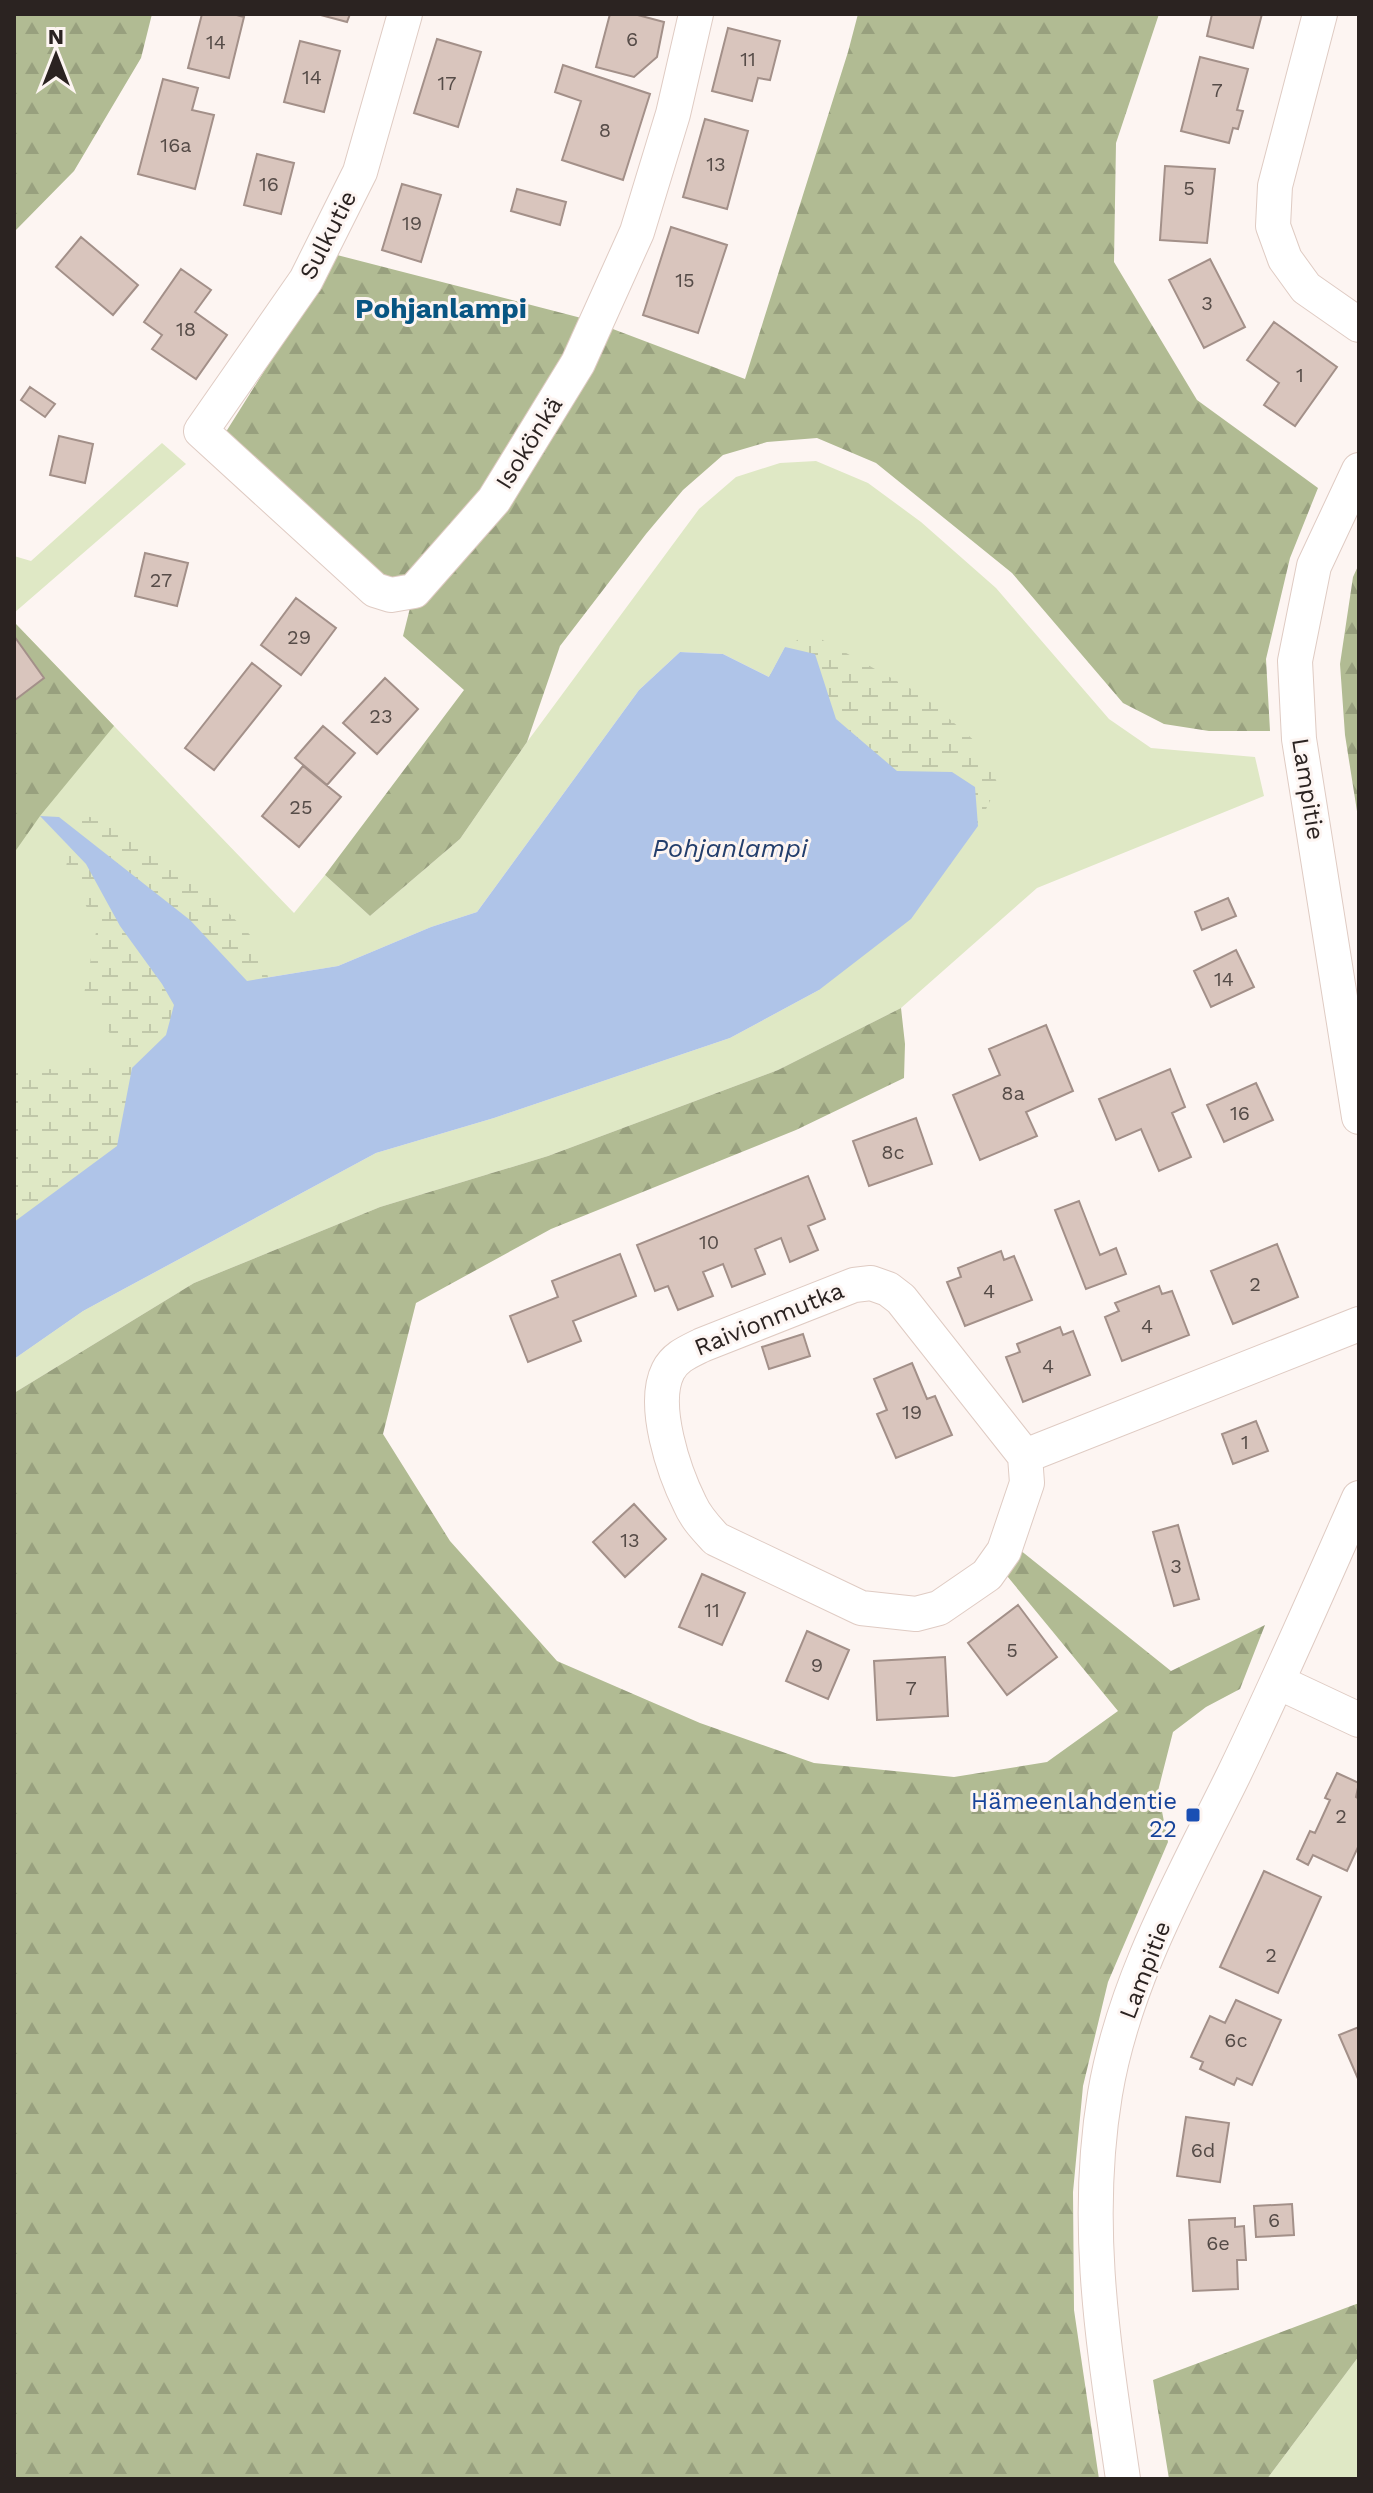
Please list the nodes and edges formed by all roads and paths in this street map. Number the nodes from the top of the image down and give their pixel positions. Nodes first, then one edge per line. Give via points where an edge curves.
1 (405, 14) edge
2 (696, 14) edge
3 (1320, 14) edge
4 (1359, 325) edge
5 (201, 431) joint
6 (1359, 470) edge
7 (1359, 1117) edge
8 (1359, 1324) edge
9 (1025, 1456) junction
10 (1359, 1498) edge
11 (1278, 1682) junction
12 (1359, 1720) edge
13 (1123, 2479) edge

1 - 5 street, Sulkutie via 360,172 306,280
2 - 5 street, Isokönkä via 637,232 578,363 494,500 414,591 391,595 375,590
3 - 4 street via 1275,186 1273,226 1285,259 1306,288
6 - 7 street, Lampitie via 1314,566 1295,661 1299,739
8 - 9 street
9 - 9 street, Raivionmutka via 1027,1483 1004,1551 987,1575 939,1608 916,1614 861,1608 716,1539 701,1523 689,1504 665,1433 663,1386 680,1356 702,1345 871,1283 901,1299
10 - 11 street, Lampitie
11 - 12 street
11 - 13 street, Lampitie via 1131,1995 1105,2092 1094,2193 1098,2302

